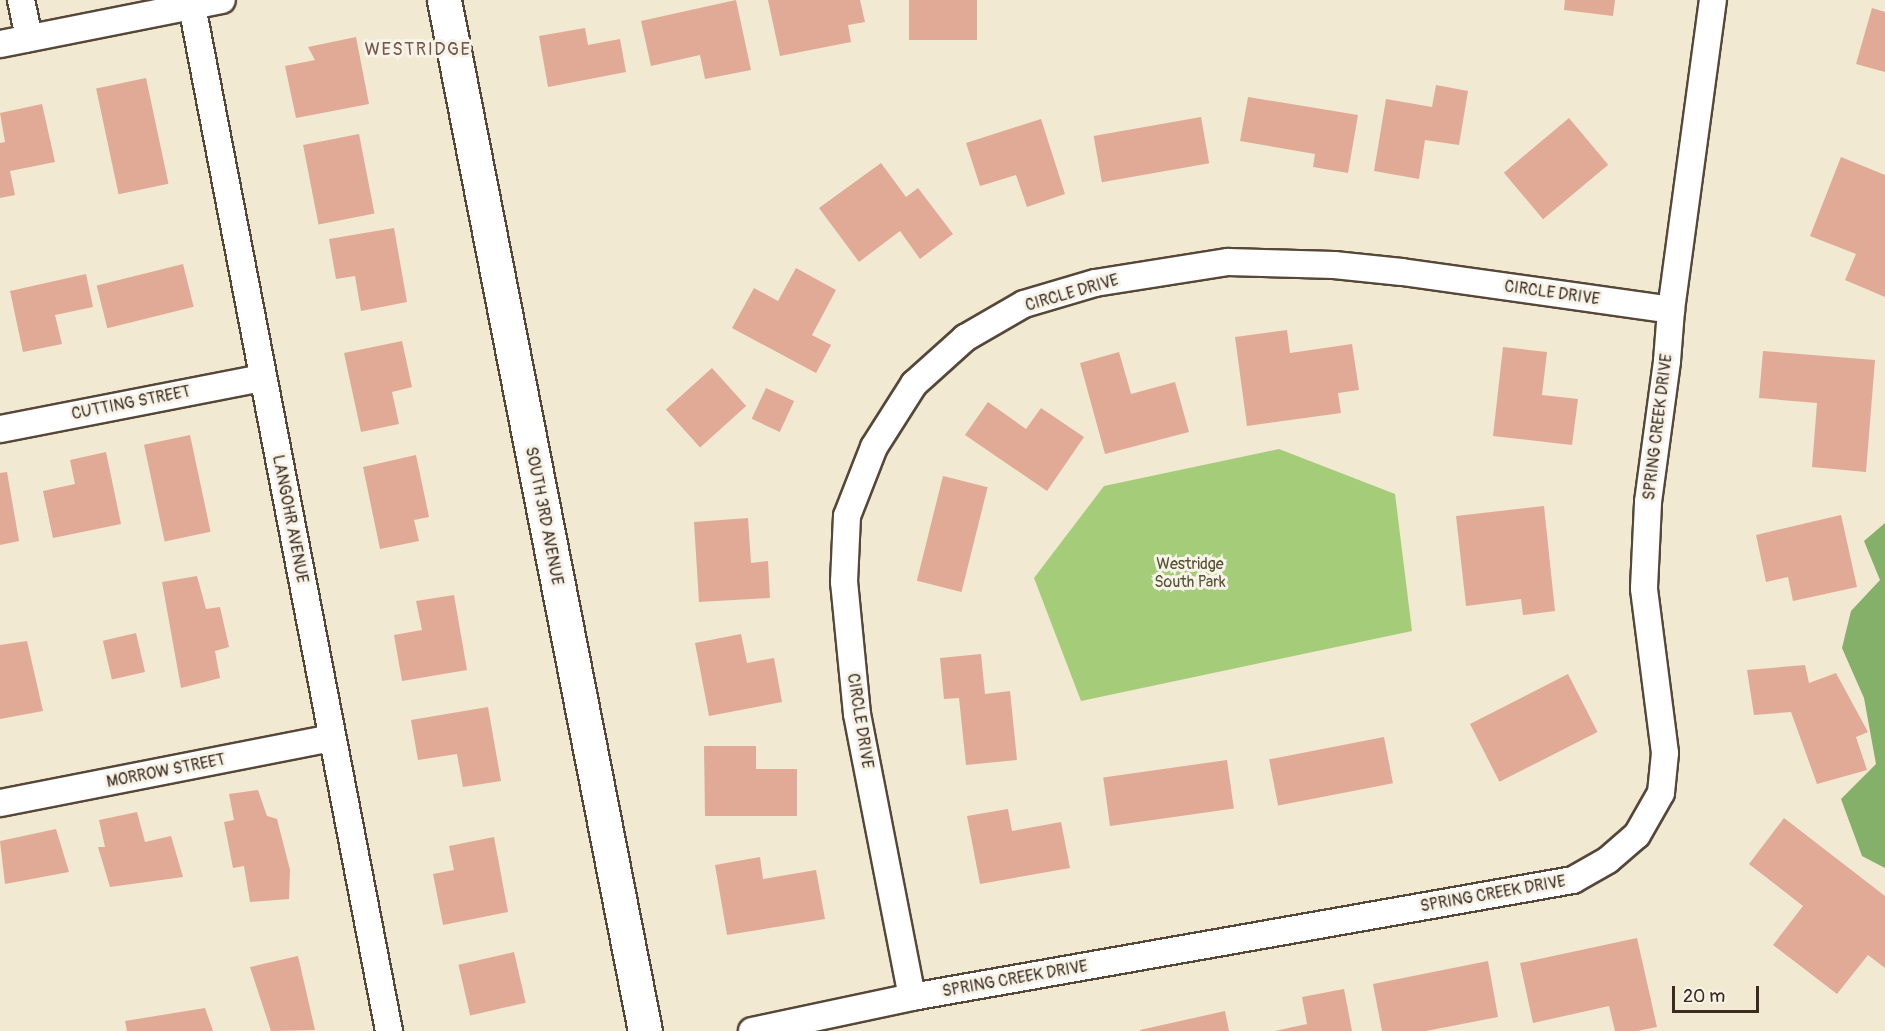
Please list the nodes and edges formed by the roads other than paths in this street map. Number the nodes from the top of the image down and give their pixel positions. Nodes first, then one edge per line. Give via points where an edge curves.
1 (21, 0) edge
2 (222, 0) edge
3 (444, 0) edge
4 (1713, 0) edge
5 (192, 6) junction
6 (29, 38) junction
7 (0, 44) edge
8 (1671, 310) junction
9 (262, 378) junction
10 (0, 429) edge
11 (332, 738) junction
12 (0, 803) edge
13 (912, 997) junction
14 (389, 1031) edge
15 (645, 1031) edge
16 (752, 1031) edge

1 - 6 street
2 - 5 street
3 - 15 main road, SOUTH 3RD AVENUE
4 - 8 street, SPRING CREEK DRIVE
5 - 6 street
5 - 9 street, LANGOHR AVENUE
6 - 7 street
8 - 13 street, SPRING CREEK DRIVE via 1648,502 1644,588 1665,753 1661,793 1637,835 1608,860 1573,880
8 - 13 street, CIRCLE DRIVE via 1402,272 1334,265 1228,262 1095,283 1024,304 965,338 914,384 874,447 847,516 844,582 857,714
9 - 10 street, CUTTING STREET
9 - 11 street, LANGOHR AVENUE
11 - 12 street, MORROW STREET
11 - 14 street, LANGOHR AVENUE
13 - 16 street, SPRING CREEK DRIVE

